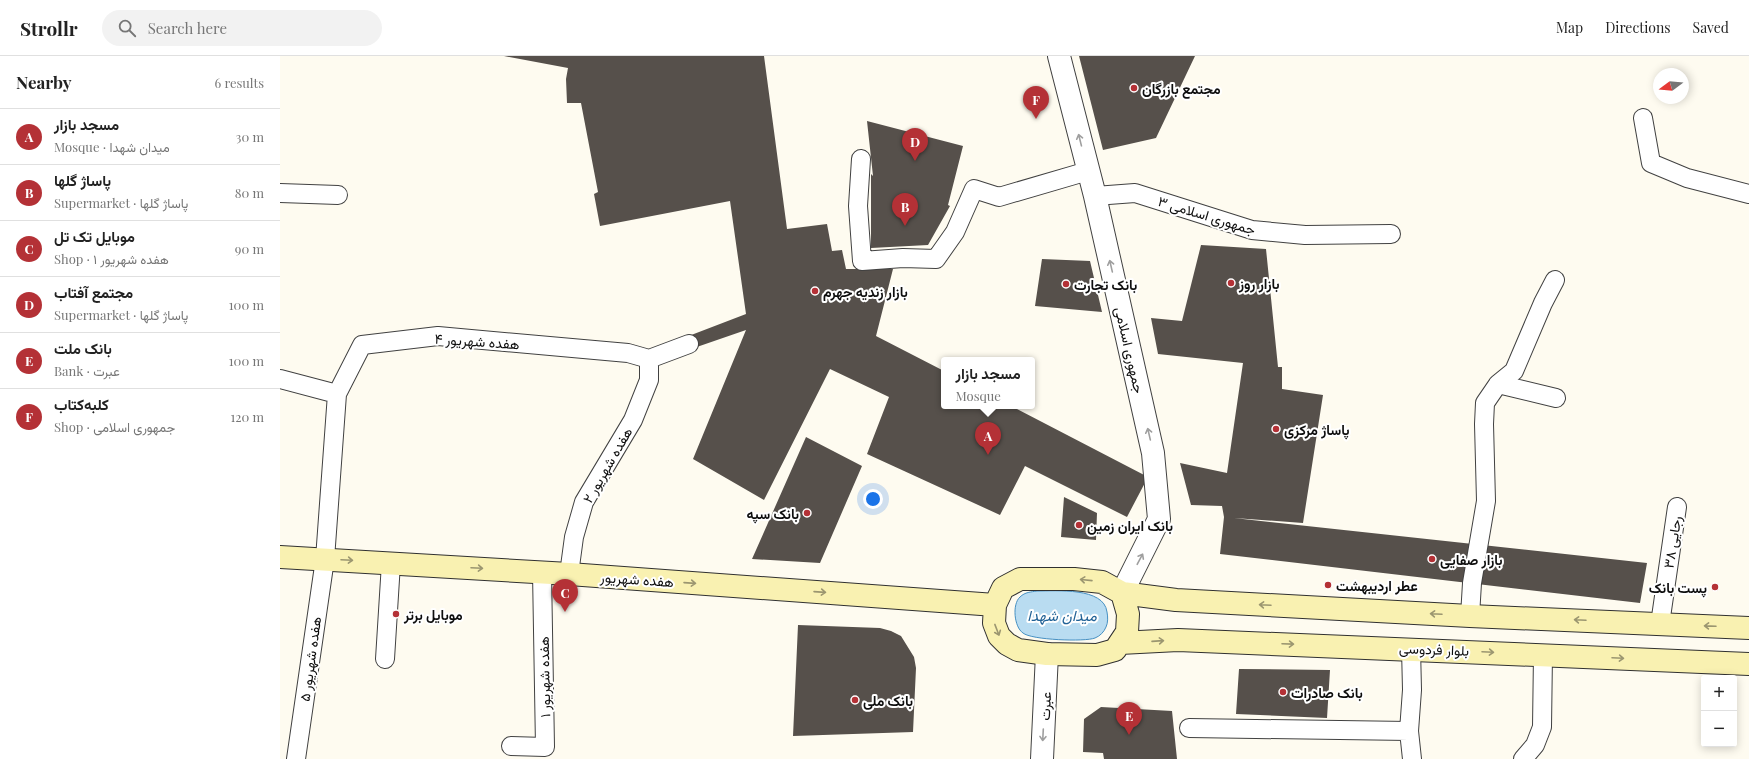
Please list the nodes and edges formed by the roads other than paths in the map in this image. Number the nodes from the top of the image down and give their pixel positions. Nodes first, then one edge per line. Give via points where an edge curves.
1 (1059, 56) edge
2 (1643, 118) dead end
3 (861, 159) dead end
4 (1088, 171) junction
5 (280, 193) edge
6 (1749, 194) edge
7 (338, 195) dead end
8 (1095, 196) junction
9 (1391, 234) dead end
10 (1555, 280) dead end
11 (689, 344) dead end
12 (649, 359) junction
13 (280, 379) edge
14 (1498, 384) junction
15 (337, 394) junction
16 (1556, 398) dead end
17 (1677, 507) dead end
18 (280, 557) edge
19 (325, 559) junction
20 (391, 563) junction
21 (542, 572) junction
22 (569, 574) junction
23 (1122, 593) junction
24 (995, 605) junction
25 (1470, 616) junction
26 (1660, 624) junction
27 (1749, 628) edge
28 (1120, 643) junction
29 (1411, 648) junction
30 (1047, 654) junction
31 (1543, 654) junction
32 (385, 659) dead end
33 (1749, 664) edge
34 (1189, 728) dead end
35 (1410, 730) junction
36 (511, 746) dead end
37 (296, 759) edge
38 (1042, 759) edge
39 (1412, 759) edge
40 (1523, 759) edge

4 -> 1 street, جمهوری اسلامی
2 - 6 street via 1651,163 1687,178
3 - 4 street via 858,206 862,261 936,259 955,232 974,189 999,196
4 - 8 street, جمهوری اسلامی
5 - 7 street
8 - 9 street, جمهوری اسلامی ۳ via 1135,193 1252,230 1305,235
23 -> 8 street, جمهوری اسلامی via 1159,519 1153,453
10 - 14 street via 1514,371
11 - 12 street
12 - 15 street, هفده شهریور ۴ via 628,353 438,336 362,345
12 - 22 street, هفده شهریور ۲ via 649,380 633,420 584,502 574,537
13 - 15 street
14 - 16 street
14 - 25 street via 1485,402 1486,501 1472,583
15 - 19 street, هفده شهریور ۴
17 - 26 street, رجایی ۳۸
18 - 19 main road, هفده شهریور
19 -> 20 main road, هفده شهریور
19 - 37 street, هفده شهریور ۵
20 -> 21 main road, هفده شهریور
20 - 32 street
21 - 22 main road, هفده شهریور
21 - 36 street, هفده شهریور ۱ via 545,747
22 -> 24 main road, هفده شهریور
23 -> 24 main road via 1102,582 1020,579 1003,588
25 -> 23 main road via 1176,600
23 - 28 main road via 1128,620 1127,632
24 -> 30 main road via 994,623 999,636 1007,644 1018,650
26 -> 25 main road
27 -> 26 main road
28 -> 29 main road, بلوار فردوسی via 1178,640
28 - 30 main road via 1115,650 1097,655
29 -> 31 main road, بلوار فردوسی
29 - 35 street
30 -> 38 street, عبرت
31 -> 33 main road, بلوار فردوسی
31 - 40 street via 1542,726 1535,745
34 - 35 street
35 - 39 street

